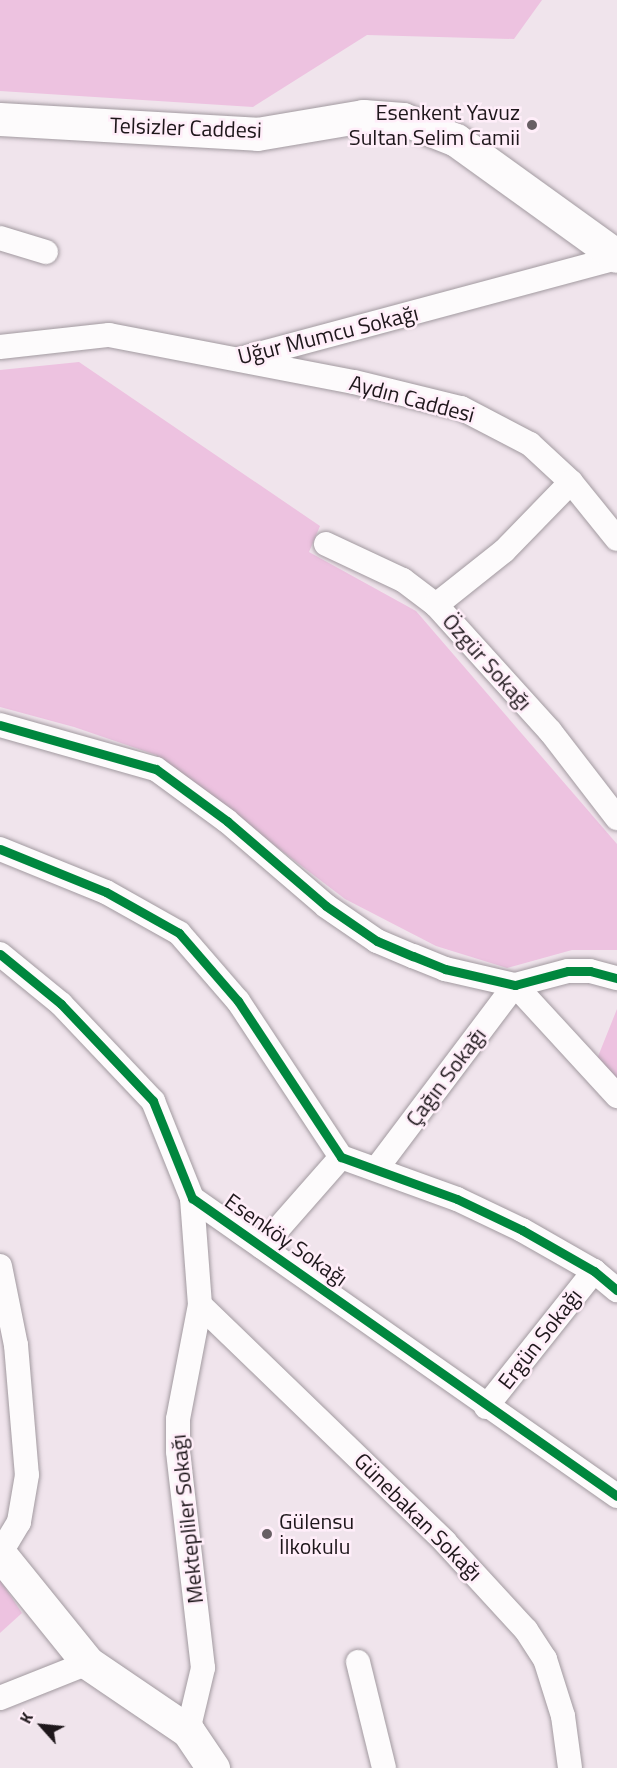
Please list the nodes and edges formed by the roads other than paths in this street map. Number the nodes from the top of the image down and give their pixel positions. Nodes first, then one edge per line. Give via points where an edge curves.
1 (0, 119) edge
2 (0, 238) edge
3 (46, 252) dead end
4 (617, 257) edge
5 (0, 347) edge
6 (232, 361) junction
7 (571, 482) junction
8 (617, 539) edge
9 (326, 544) dead end
10 (435, 605) junction
11 (0, 725) edge
12 (617, 818) edge
13 (0, 849) edge
14 (0, 954) edge
15 (617, 978) edge
16 (514, 985) junction
17 (617, 1096) edge
18 (341, 1157) junction
19 (377, 1168) junction
20 (192, 1198) junction
21 (262, 1247) junction
22 (0, 1266) edge
23 (594, 1271) junction
24 (617, 1290) edge
25 (200, 1305) junction
26 (486, 1407) junction
27 (617, 1496) edge
28 (0, 1554) edge
29 (358, 1662) dead end
30 (88, 1663) junction
31 (0, 1698) edge
32 (188, 1731) junction
33 (213, 1768) edge
34 (384, 1768) edge
35 (570, 1768) edge

1 - 4 street, Telsizler Caddesi via 257,134 363,116 403,119 456,140
2 - 3 street
4 - 6 street, Uğur Mumcu Sokağı
5 - 6 street, Uğur Mumcu Sokağı via 109,335
6 - 7 street, Aydın Caddesi via 354,382 461,408 530,444
7 - 8 street, Aydın Caddesi
7 - 10 street via 504,551
9 - 10 street, Özgür Sokağı via 403,580
10 - 12 street, Özgür Sokağı via 550,732
11 - 16 street via 149,765 228,821 326,906 378,941 445,969
13 - 18 street via 106,892 179,933 238,1001
14 - 20 street, Esenköy Sokağı via 61,1004 153,1101
15 - 16 street via 590,971 568,971
16 - 17 street
16 - 19 street, Çağın Sokağı
18 - 19 street
18 - 21 street
19 - 23 street via 468,1204
20 - 21 street, Esenköy Sokağı
20 - 25 street, Mektepliler Sokağı
21 - 26 street, Esenköy Sokağı
22 - 28 street via 16,1345 27,1475 19,1522
23 - 24 street
23 - 26 street, Ergün Sokağı
25 - 32 street, Mektepliler Sokağı via 178,1419 184,1518 203,1668
25 - 35 street, Günebakan Sokağı via 445,1542 526,1630 545,1659 563,1716
26 - 27 street, Esenköy Sokağı
28 - 30 street
29 - 34 street
30 - 31 street
30 - 32 street
32 - 33 street

